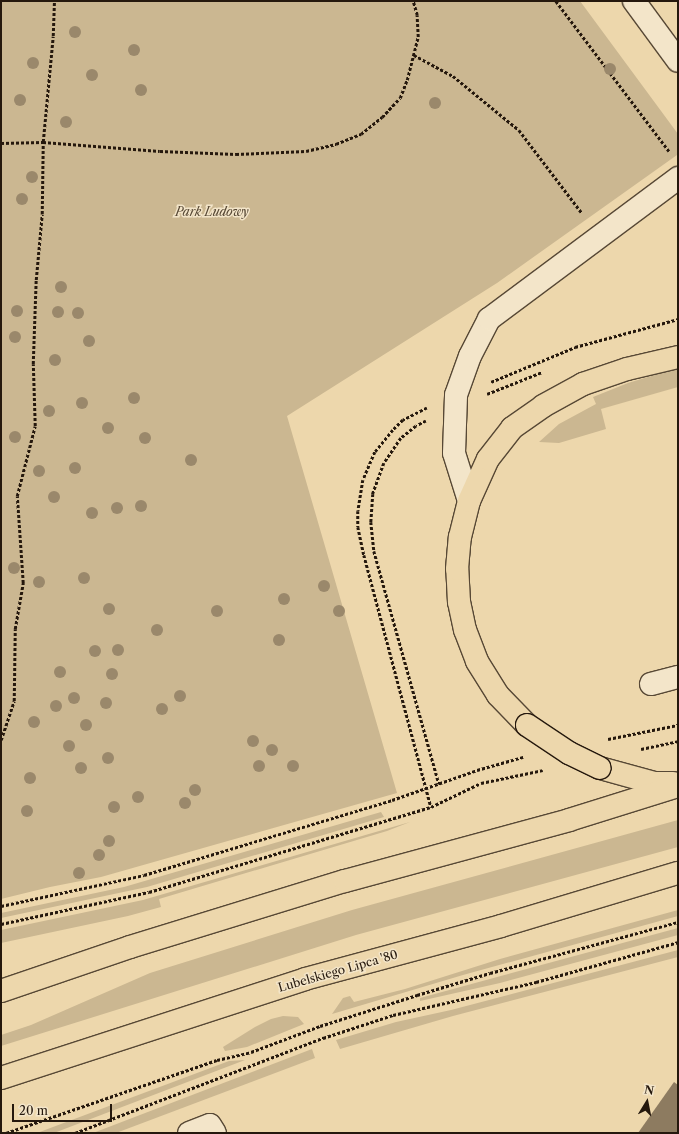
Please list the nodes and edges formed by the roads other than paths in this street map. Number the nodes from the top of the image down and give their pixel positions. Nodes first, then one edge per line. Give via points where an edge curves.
1 (634, 1) edge
2 (678, 61) edge
3 (678, 178) edge
4 (678, 357) edge
5 (469, 501) junction
6 (678, 677) edge
7 (651, 684) dead end
8 (678, 785) edge
9 (678, 873) edge
10 (1, 991) edge
11 (1, 1078) edge
12 (189, 1133) edge
13 (215, 1133) edge

1 - 2 lane
3 - 5 lane via 489,319 456,390 454,453
4 - 5 main road via 627,369 583,384 542,406 512,428 488,459
5 - 8 main road, bridge via 460,537 457,570 459,602 465,630 477,661 498,695 527,725 569,753 600,768 654,783
6 - 7 lane
8 - 10 main road via 569,820 308,892 130,947
9 - 11 main road, Lubelskiego Lipca '80 via 501,926 305,979
12 - 13 lane via 210,1125

